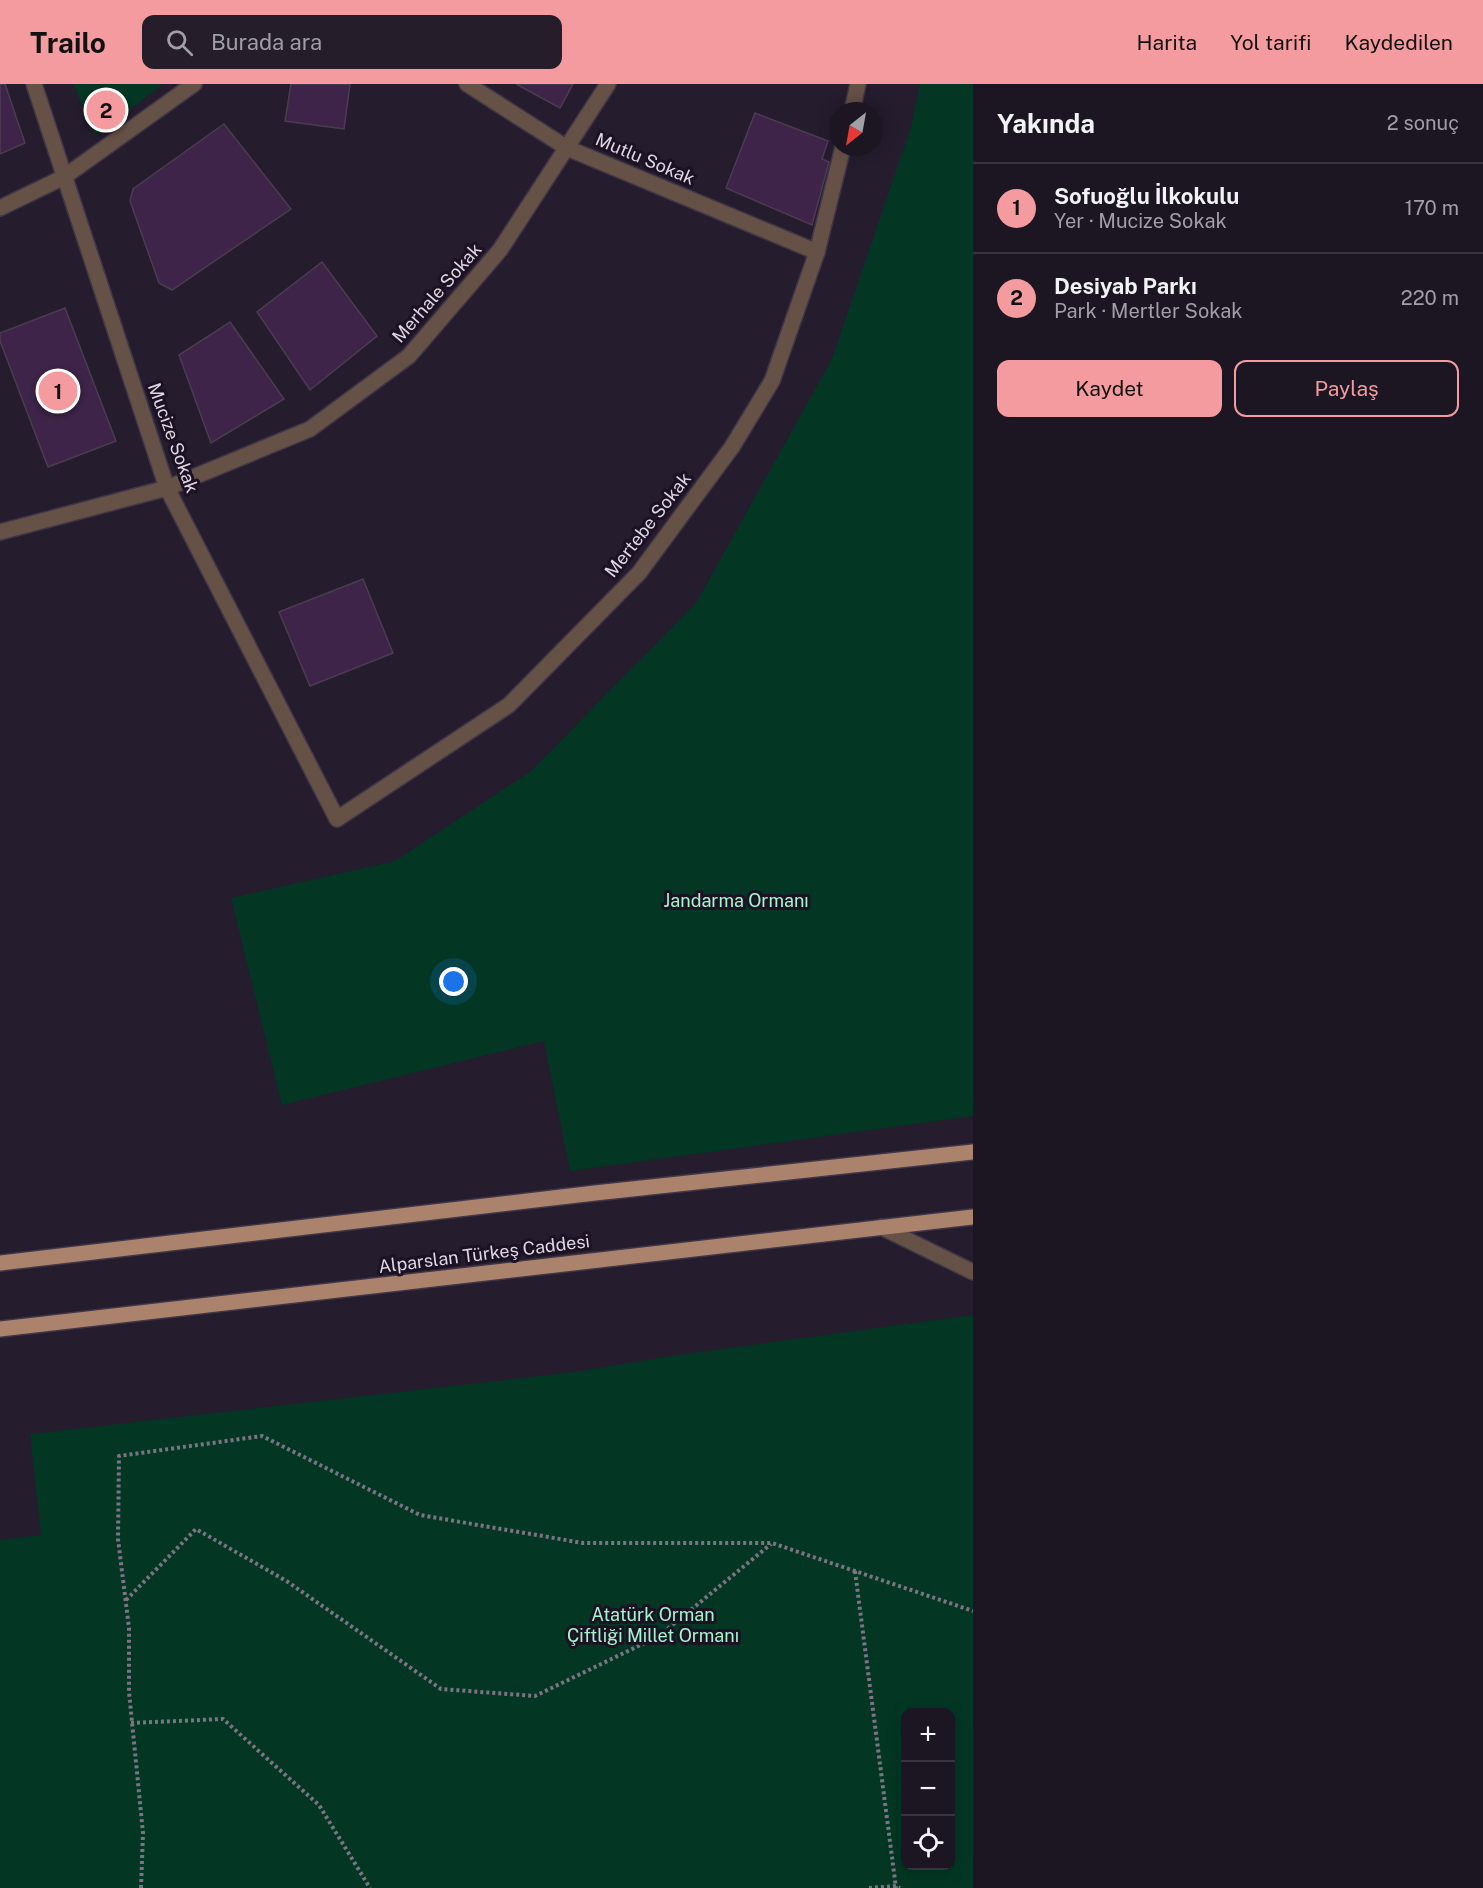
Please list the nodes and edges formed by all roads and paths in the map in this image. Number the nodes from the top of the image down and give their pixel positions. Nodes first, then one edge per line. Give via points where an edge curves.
1 (34, 84) edge
2 (194, 84) edge
3 (467, 84) edge
4 (608, 84) edge
5 (858, 84) edge
6 (854, 102) edge
7 (567, 148) junction
8 (841, 156) edge
9 (64, 177) junction
10 (0, 208) edge
11 (817, 252) junction
12 (167, 488) junction
13 (0, 532) edge
14 (337, 819) joint
15 (973, 1152) edge
16 (973, 1217) edge
17 (881, 1227) junction
18 (0, 1263) edge
19 (973, 1272) edge
20 (0, 1329) edge
21 (772, 1543) junction
22 (855, 1571) junction
23 (125, 1601) junction
24 (973, 1611) edge
25 (131, 1723) junction
26 (897, 1887) edge
27 (141, 1888) edge
28 (370, 1888) edge
29 (868, 1888) edge

1 - 9 street, Mucize Sokak
2 - 9 street
3 - 7 street, Mutlu Sokak
4 - 7 street, Merhale Sokak
5 - 6 street
7 - 11 street, Mutlu Sokak
7 - 12 street, Merhale Sokak via 500,250 409,356 310,429
8 - 11 street, Mertebe Sokak
9 - 10 street
9 - 12 street, Mucize Sokak
11 - 14 street, Mertebe Sokak via 771,381 732,447 639,573 509,705
12 - 13 street, Merhale Sokak
12 - 14 street, Mucize Sokak
15 - 18 main road
16 - 17 main road, Alparslan Türkeş Caddesi
17 - 19 street
17 - 20 main road, Alparslan Türkeş Caddesi
21 - 22 path
21 - 23 path via 660,1636 535,1696 441,1689 288,1582 196,1529
21 - 23 path via 583,1543 420,1515 262,1436 119,1456 118,1539
22 - 24 path
22 - 26 path
23 - 25 path
25 - 27 path via 144,1833
25 - 28 path via 223,1719 319,1805
26 - 29 path

